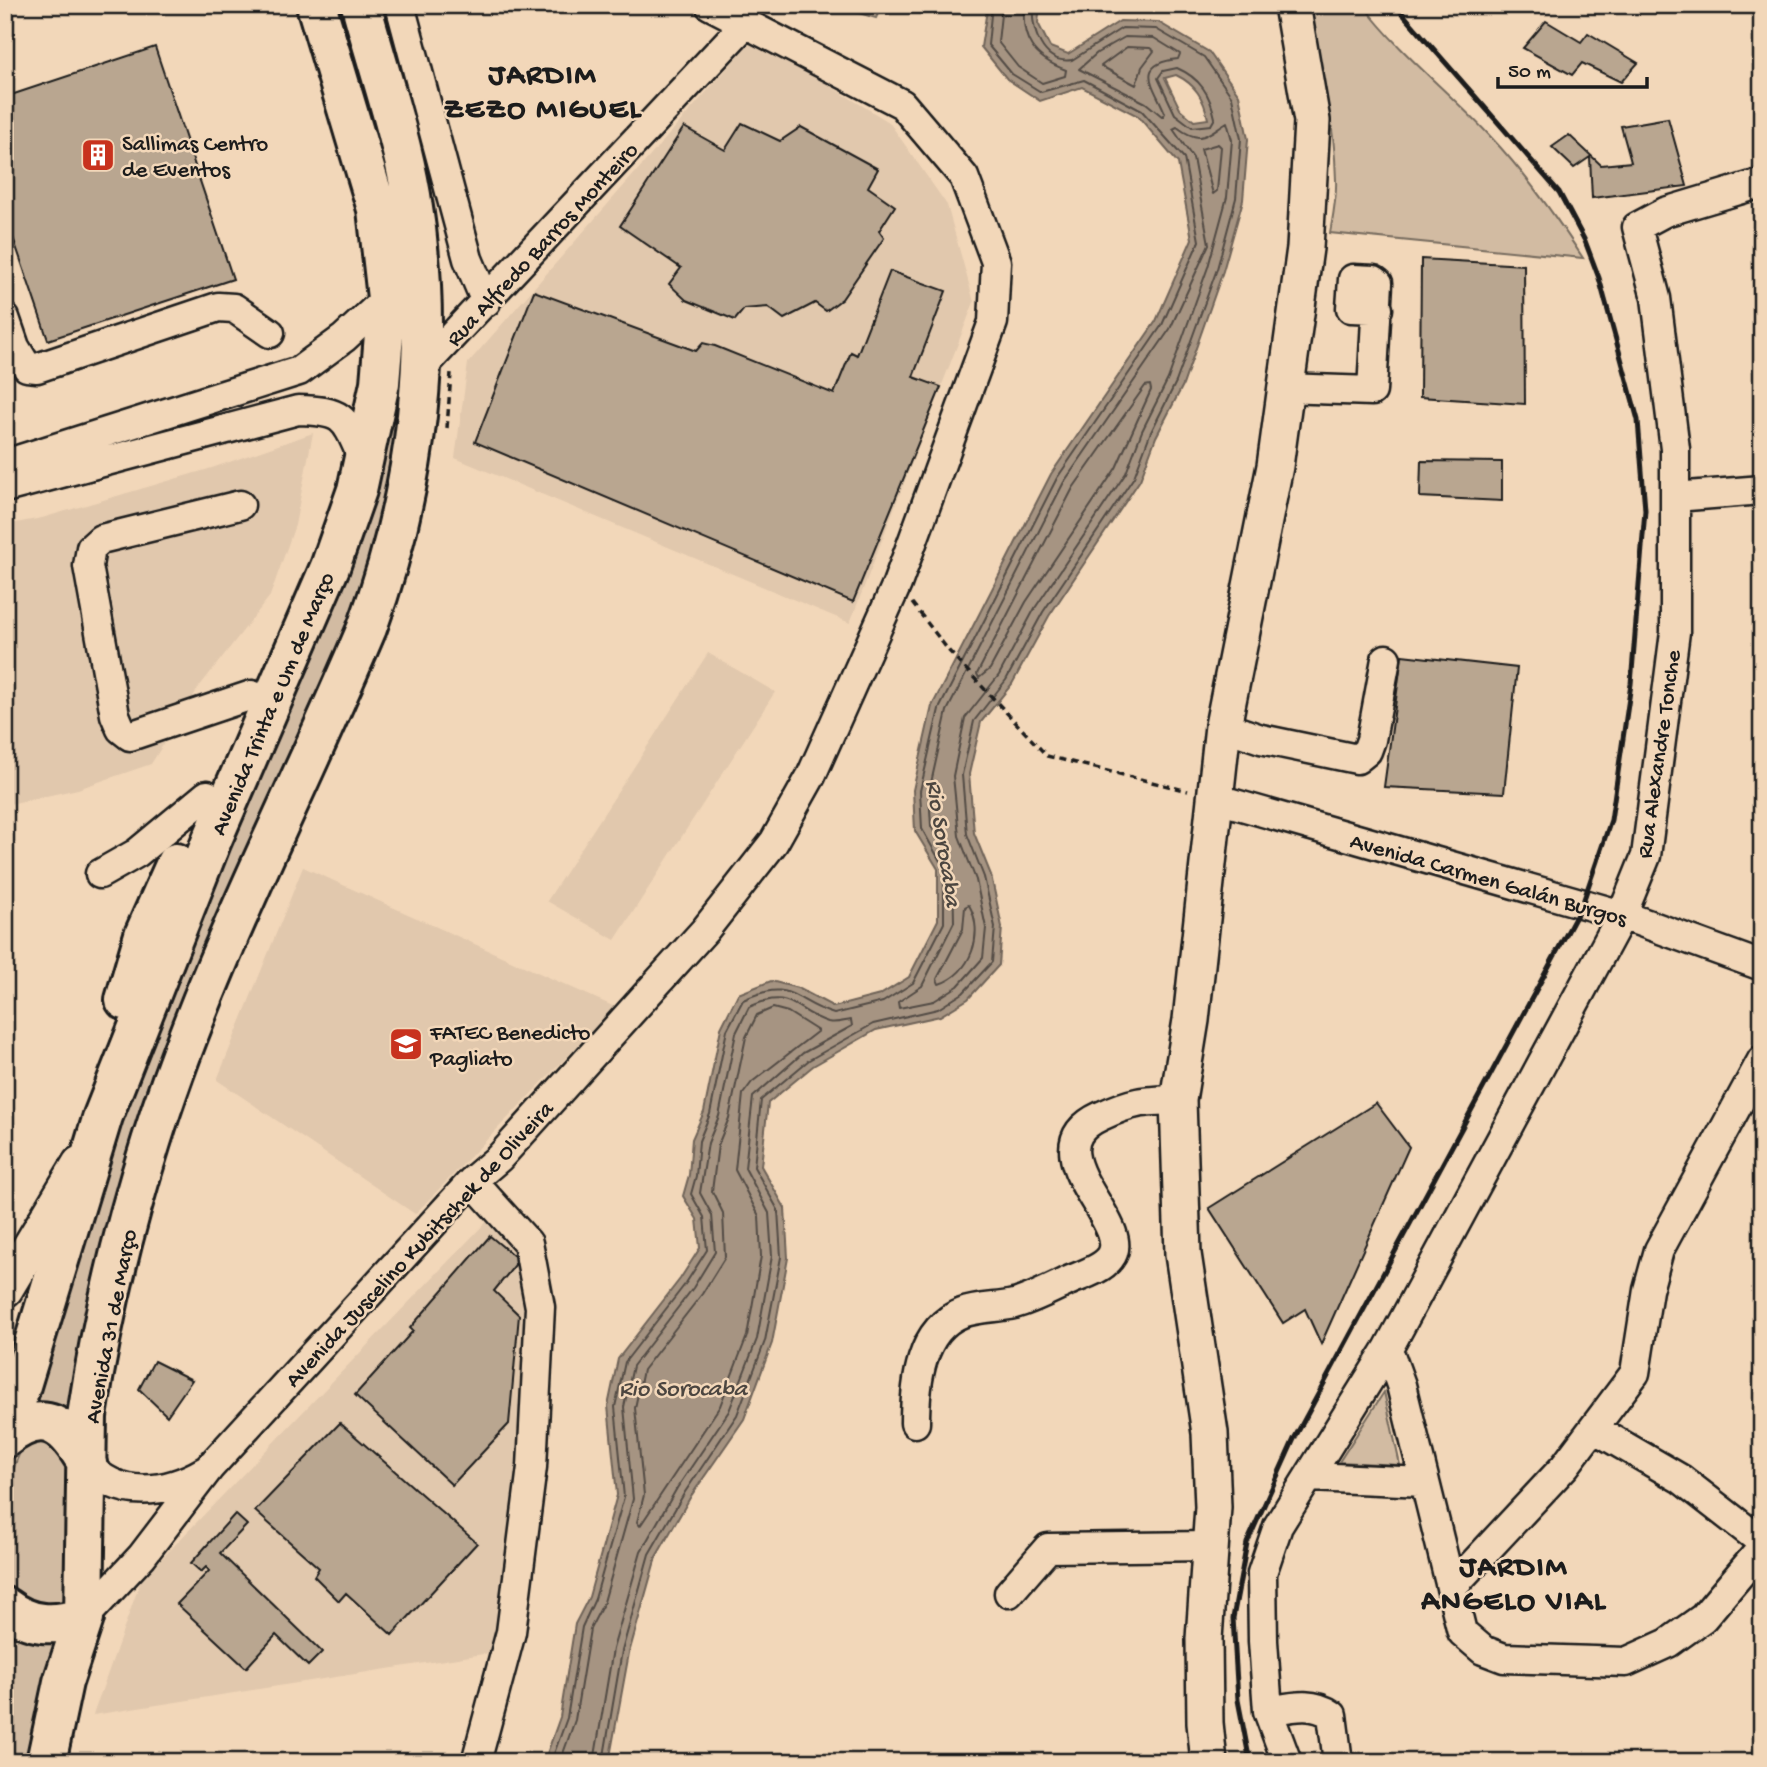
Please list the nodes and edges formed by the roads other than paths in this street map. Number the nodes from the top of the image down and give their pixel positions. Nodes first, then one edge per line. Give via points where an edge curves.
1 (316, 5) edge
2 (361, 5) edge
3 (400, 5) edge
4 (710, 5) edge
5 (1292, 5) edge
6 (745, 24) junction
7 (1762, 183) edge
8 (387, 298) junction
9 (486, 302) junction
10 (1378, 309) dead end
11 (5, 318) edge
12 (270, 333) dead end
13 (421, 369) junction
14 (1283, 388) junction
15 (5, 464) edge
16 (360, 475) junction
17 (5, 488) edge
18 (1762, 491) edge
19 (1675, 497) junction
20 (240, 505) dead end
21 (1386, 659) dead end
22 (252, 695) junction
23 (1223, 726) junction
24 (207, 795) junction
25 (1214, 798) junction
26 (100, 874) dead end
27 (1622, 915) junction
28 (1762, 966) edge
29 (1762, 1060) edge
30 (123, 1065) junction
31 (1178, 1100) junction
32 (99, 1130) junction
33 (472, 1181) junction
34 (5, 1289) edge
35 (1388, 1349) junction
36 (915, 1423) dead end
37 (1595, 1429) junction
38 (5, 1438) edge
39 (87, 1463) junction
40 (211, 1467) junction
41 (1310, 1477) junction
42 (1425, 1482) junction
43 (1762, 1542) edge
44 (1210, 1546) junction
45 (1762, 1548) edge
46 (1451, 1588) junction
47 (1009, 1593) dead end
48 (5, 1607) edge
49 (84, 1618) junction
50 (1268, 1710) junction
51 (46, 1762) edge
52 (476, 1762) edge
53 (1209, 1762) edge
54 (1287, 1762) edge
55 (1338, 1762) edge

1 - 8 highway, Avenida Trinta e Um de Março via 377,209
2 - 13 highway via 411,195 422,300
3 - 9 street via 468,259
4 - 6 street, Avenida Juscelino Kubitschek de Oliveira
5 - 14 main road via 1311,121 1305,248
6 - 9 street, Rua Alfredo Barros Monteiro
6 - 33 street, Avenida Juscelino Kubitschek de Oliveira via 902,104 964,177 996,262 993,322 897,584 811,776 774,842 705,930 499,1158
7 - 19 street, Rua Alexandre Tonche via 1665,212 1637,227 1656,298 1675,449
8 - 15 street via 299,371
8 - 16 highway, Avenida Trinta e Um de Março via 380,383
9 - 13 street, Rua Alfredo Barros Monteiro
10 - 14 street via 1372,391
11 - 12 street via 27,367 37,368 218,307 234,308
13 - 39 highway, Avenida 31 de Março via 401,513 383,584 227,944 151,1141 113,1281 87,1416
14 - 23 main road via 1275,466
16 - 17 street via 346,421 326,410 298,410
16 - 22 highway
16 - 30 highway, Avenida Trinta e Um de Março via 330,567 212,840
18 - 19 street
19 - 27 street, Rua Alexandre Tonche via 1675,632 1655,790 1646,856
20 - 22 street via 101,538 91,548 88,566 121,729 130,736
21 - 23 street via 1371,740 1357,759 1261,739
22 - 24 highway
23 - 25 main road
24 - 26 street via 137,853
24 - 30 highway via 144,936 125,994
25 - 27 street, Avenida Carmen Galán Burgos
25 - 31 main road
27 - 28 street, Avenida Carmen Galán Burgos
27 - 35 street, Rua Alexandre Tonche
29 - 37 street via 1659,1250 1643,1313 1635,1373
30 - 32 highway
31 - 36 street via 1135,1101 1083,1125 1074,1142 1078,1170 1109,1227 1114,1247 1111,1258 1016,1303 962,1313 939,1326 922,1359
31 - 44 main road via 1183,1254 1210,1433
32 - 34 main road
32 - 38 highway
33 - 40 street, Avenida Juscelino Kubitschek de Oliveira
33 - 52 street via 528,1243 540,1307 533,1467 511,1632
35 - 41 street, Rua Alexandre Tonche
35 - 42 street
37 - 43 street via 1681,1479
37 - 46 street
38 - 39 highway via 28,1424 50,1423 69,1433
39 - 40 street, Avenida Juscelino Kubitschek de Oliveira via 98,1476 148,1490 173,1486
39 - 49 highway, Avenida 31 de Março
40 - 49 street, Avenida Juscelino Kubitschek de Oliveira via 142,1556
41 - 42 street
41 - 50 street, Rua Alexandre Tonche via 1278,1526 1262,1573
42 - 46 street
44 - 47 street via 1048,1548
44 - 53 main road via 1204,1639
45 - 46 street via 1703,1618 1668,1643 1626,1662 1494,1654 1462,1632
48 - 49 highway via 35,1624
49 - 51 highway, Avenida 31 de Março via 63,1682
50 - 54 street, Rua Alexandre Tonche
50 - 55 street via 1321,1707 1332,1716

